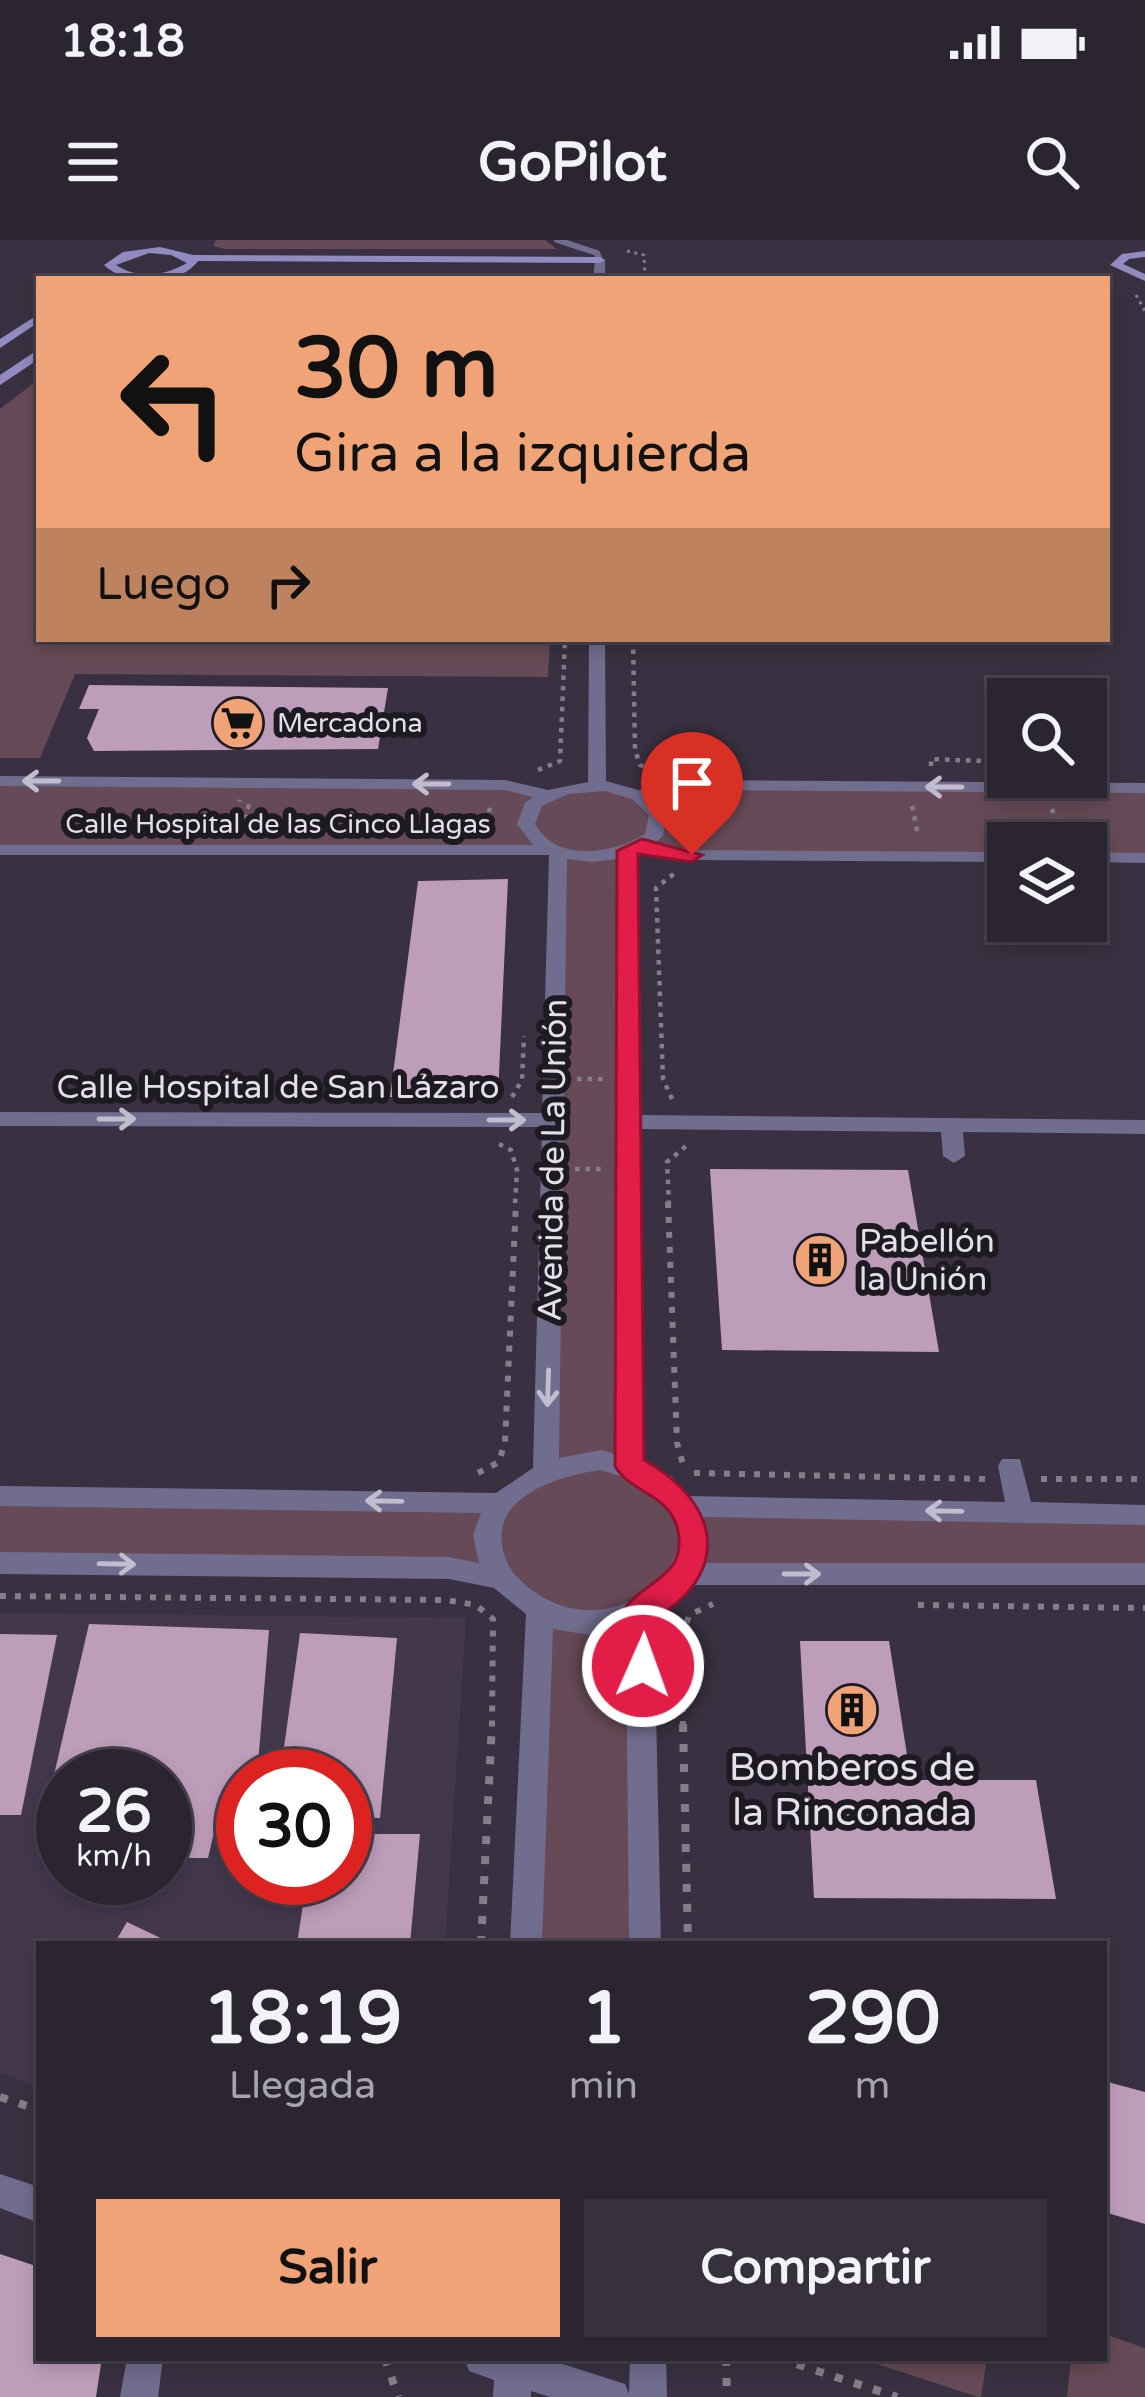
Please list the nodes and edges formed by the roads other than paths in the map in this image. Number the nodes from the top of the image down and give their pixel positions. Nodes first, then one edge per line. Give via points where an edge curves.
1 (143, 240) edge
2 (188, 240) edge
3 (557, 240) edge
4 (1118, 240) edge
5 (130, 253) junction
6 (1145, 254) edge
7 (187, 255) junction
8 (1126, 256) junction
9 (110, 269) junction
10 (600, 270) edge
11 (184, 271) junction
12 (100, 276) edge
13 (134, 276) edge
14 (153, 276) edge
15 (1145, 278) edge
16 (36, 319) edge
17 (0, 344) edge
18 (36, 355) edge
19 (0, 381) edge
20 (597, 642) edge
21 (0, 781) edge
22 (597, 787) junction
23 (1145, 788) edge
24 (547, 795) junction
25 (638, 795) junction
26 (635, 848) junction
27 (0, 850) edge
28 (556, 851) junction
29 (987, 857) edge
30 (1107, 857) edge
31 (1145, 858) edge
32 (0, 1119) edge
33 (555, 1120) junction
34 (628, 1122) junction
35 (951, 1125) junction
36 (1145, 1127) edge
37 (954, 1156) dead end
38 (629, 1466) junction
39 (545, 1468) junction
40 (1013, 1473) road end
41 (0, 1496) edge
42 (501, 1503) junction
43 (684, 1506) junction
44 (1020, 1512) junction
45 (1145, 1515) edge
46 (0, 1563) edge
47 (685, 1574) junction
48 (1145, 1574) edge
49 (501, 1579) junction
50 (540, 1611) junction
51 (640, 1612) junction
52 (526, 1941) edge
53 (645, 1941) edge
54 (0, 2191) edge
55 (36, 2204) edge
56 (145, 2361) edge
57 (648, 2361) edge
58 (505, 2370) edge
59 (139, 2397) edge
60 (612, 2397) edge
61 (648, 2397) edge

1 - 5 street
2 - 7 street
3 - 10 lane via 597,253
4 - 8 street
5 - 7 street
5 - 9 street
6 - 8 street
7 - 10 street
7 - 11 street via 193,265
8 - 15 street via 1117,260 1119,269
9 - 12 street
9 - 13 street
10 - 11 street
11 - 14 street
16 - 17 street
18 - 19 street
20 - 22 street
24 -> 21 street, Calle Hospital de las Cinco Llagas via 505,785
22 - 24 street, Calle Hospital de las Cinco Llagas
22 - 25 street
23 -> 25 street via 686,778
24 - 28 street via 526,824
25 - 26 street via 659,825
26 - 28 street, Calle Hospital de las Cinco Llagas via 592,856
26 - 29 street via 692,863
26 - 34 street
27 - 28 street, Calle Hospital de las Cinco Llagas
28 - 33 street, Avenida de La Unión
30 - 31 street
32 -> 33 street, Calle Hospital de San Lázaro
33 -> 39 street, Avenida de La Unión
34 - 35 street
34 - 38 street
35 - 36 street
35 - 37 street
38 - 39 street via 587,1460
38 - 43 street
39 - 42 street
40 - 44 street
42 -> 41 street
42 - 49 street via 490,1527
44 -> 43 street
43 - 47 street via 693,1528
44 - 45 street
46 -> 49 street via 448,1568
47 -> 48 street via 733,1588
47 - 51 street
49 - 50 street
50 - 51 street via 598,1622
50 - 52 street
51 - 53 street
54 - 55 street
56 - 59 street
57 - 61 street
58 - 60 street

